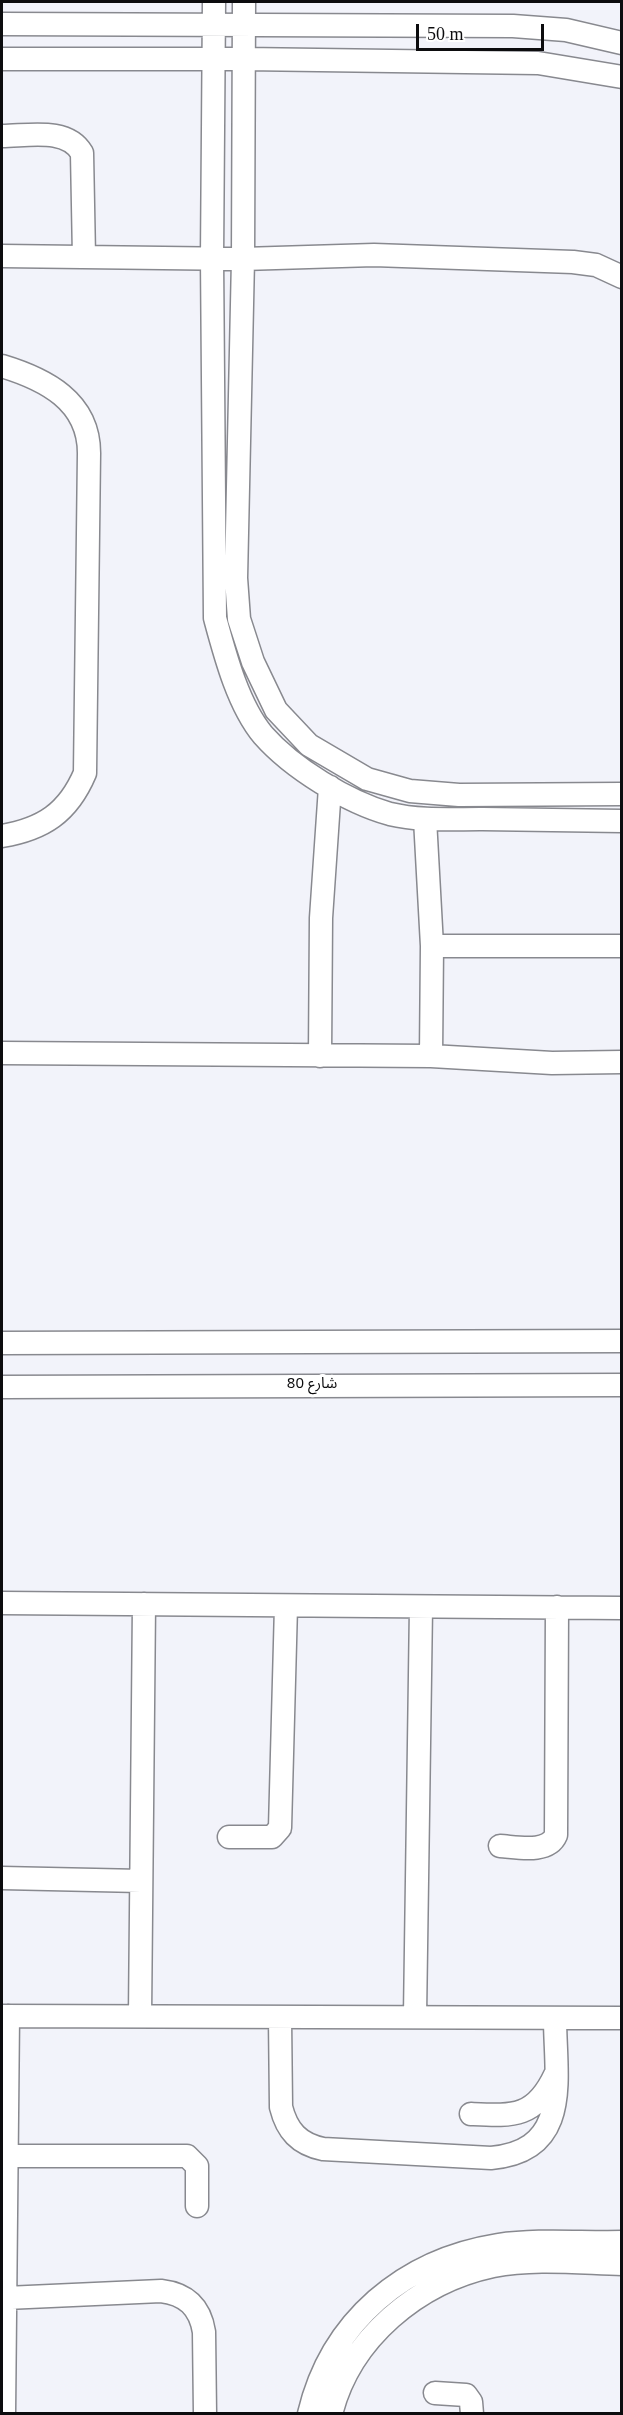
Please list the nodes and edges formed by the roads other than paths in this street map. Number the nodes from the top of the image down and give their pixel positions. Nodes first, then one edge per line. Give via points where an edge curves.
1 (214, 2) edge
2 (244, 2) edge
3 (2, 24) edge
4 (213, 24) junction
5 (243, 24) junction
6 (621, 43) edge
7 (2, 58) edge
8 (212, 59) junction
9 (244, 59) junction
10 (621, 77) edge
11 (2, 136) edge
12 (2, 256) edge
13 (84, 257) junction
14 (212, 258) junction
15 (243, 259) junction
16 (621, 277) edge
17 (2, 366) edge
18 (330, 787) junction
19 (621, 794) edge
20 (425, 819) junction
21 (621, 821) edge
22 (2, 836) edge
23 (432, 946) junction
24 (621, 946) edge
25 (2, 1053) edge
26 (320, 1056) junction
27 (431, 1056) junction
28 (621, 1062) edge
29 (621, 1341) edge
30 (2, 1342) edge
31 (621, 1385) edge
32 (2, 1387) edge
33 (2, 1603) edge
34 (144, 1604) junction
35 (286, 1606) junction
36 (421, 1607) junction
37 (557, 1607) junction
38 (621, 1608) edge
39 (229, 1837) dead end
40 (500, 1846) dead end
41 (2, 1878) edge
42 (141, 1881) junction
43 (5, 2016) edge
44 (140, 2016) junction
45 (415, 2016) junction
46 (280, 2018) junction
47 (555, 2018) junction
48 (621, 2018) edge
49 (555, 2073) junction
50 (471, 2114) dead end
51 (7, 2156) junction
52 (196, 2206) dead end
53 (621, 2242) edge
54 (621, 2264) edge
55 (6, 2298) junction
56 (435, 2394) dead end
57 (4, 2414) edge
58 (205, 2414) edge
59 (309, 2414) edge
60 (332, 2414) edge
61 (472, 2414) edge

1 - 4 street
2 - 5 street
3 - 4 street
4 - 5 street
4 - 8 street
5 - 6 street via 513,26 566,30
5 - 9 street
7 - 8 street
8 - 9 street
8 - 14 street
9 - 10 street via 538,63
9 - 15 street
11 - 13 street via 60,136 76,143 82,153
12 - 13 street
13 - 14 street
14 - 15 street
14 - 18 street via 215,618 243,701 263,734 292,762
15 - 16 street via 374,255 573,262 596,265
15 - 19 street via 236,578 239,619 253,662 276,710 309,745 367,779 410,791 470,795
17 - 22 street via 45,383 71,404 86,428 89,453 85,773 76,793 49,820
18 - 20 street via 390,814
18 - 26 street via 321,918
20 - 21 street
20 - 23 street
23 - 24 street
23 - 27 street
25 - 26 street
26 - 27 street
27 - 28 street via 552,1063
29 - 30 street
31 - 32 street, شارع 80
33 - 34 street
34 - 35 street
34 - 42 street
35 - 36 street
35 - 39 street via 280,1828 272,1837
36 - 37 street
36 - 45 street
37 - 38 street
37 - 40 street via 556,1835 552,1843 543,1847
41 - 42 street
42 - 44 street
43 - 44 street
43 - 51 street
44 - 46 street
45 - 46 street
45 - 47 street
46 - 49 street via 284,2120 299,2140 317,2147 508,2156 532,2144 549,2124 555,2108
47 - 48 street
47 - 49 street
49 - 50 street via 549,2088 525,2110 510,2116
51 - 52 street via 187,2156 196,2166
51 - 55 street
53 - 59 street via 499,2245 466,2252 412,2275 375,2301 349,2326 329,2356
54 - 60 street via 526,2262 463,2274 433,2287 406,2305 362,2349 346,2374
55 - 57 street
55 - 58 street via 161,2291 186,2298 199,2313 204,2332
56 - 61 street via 466,2395

